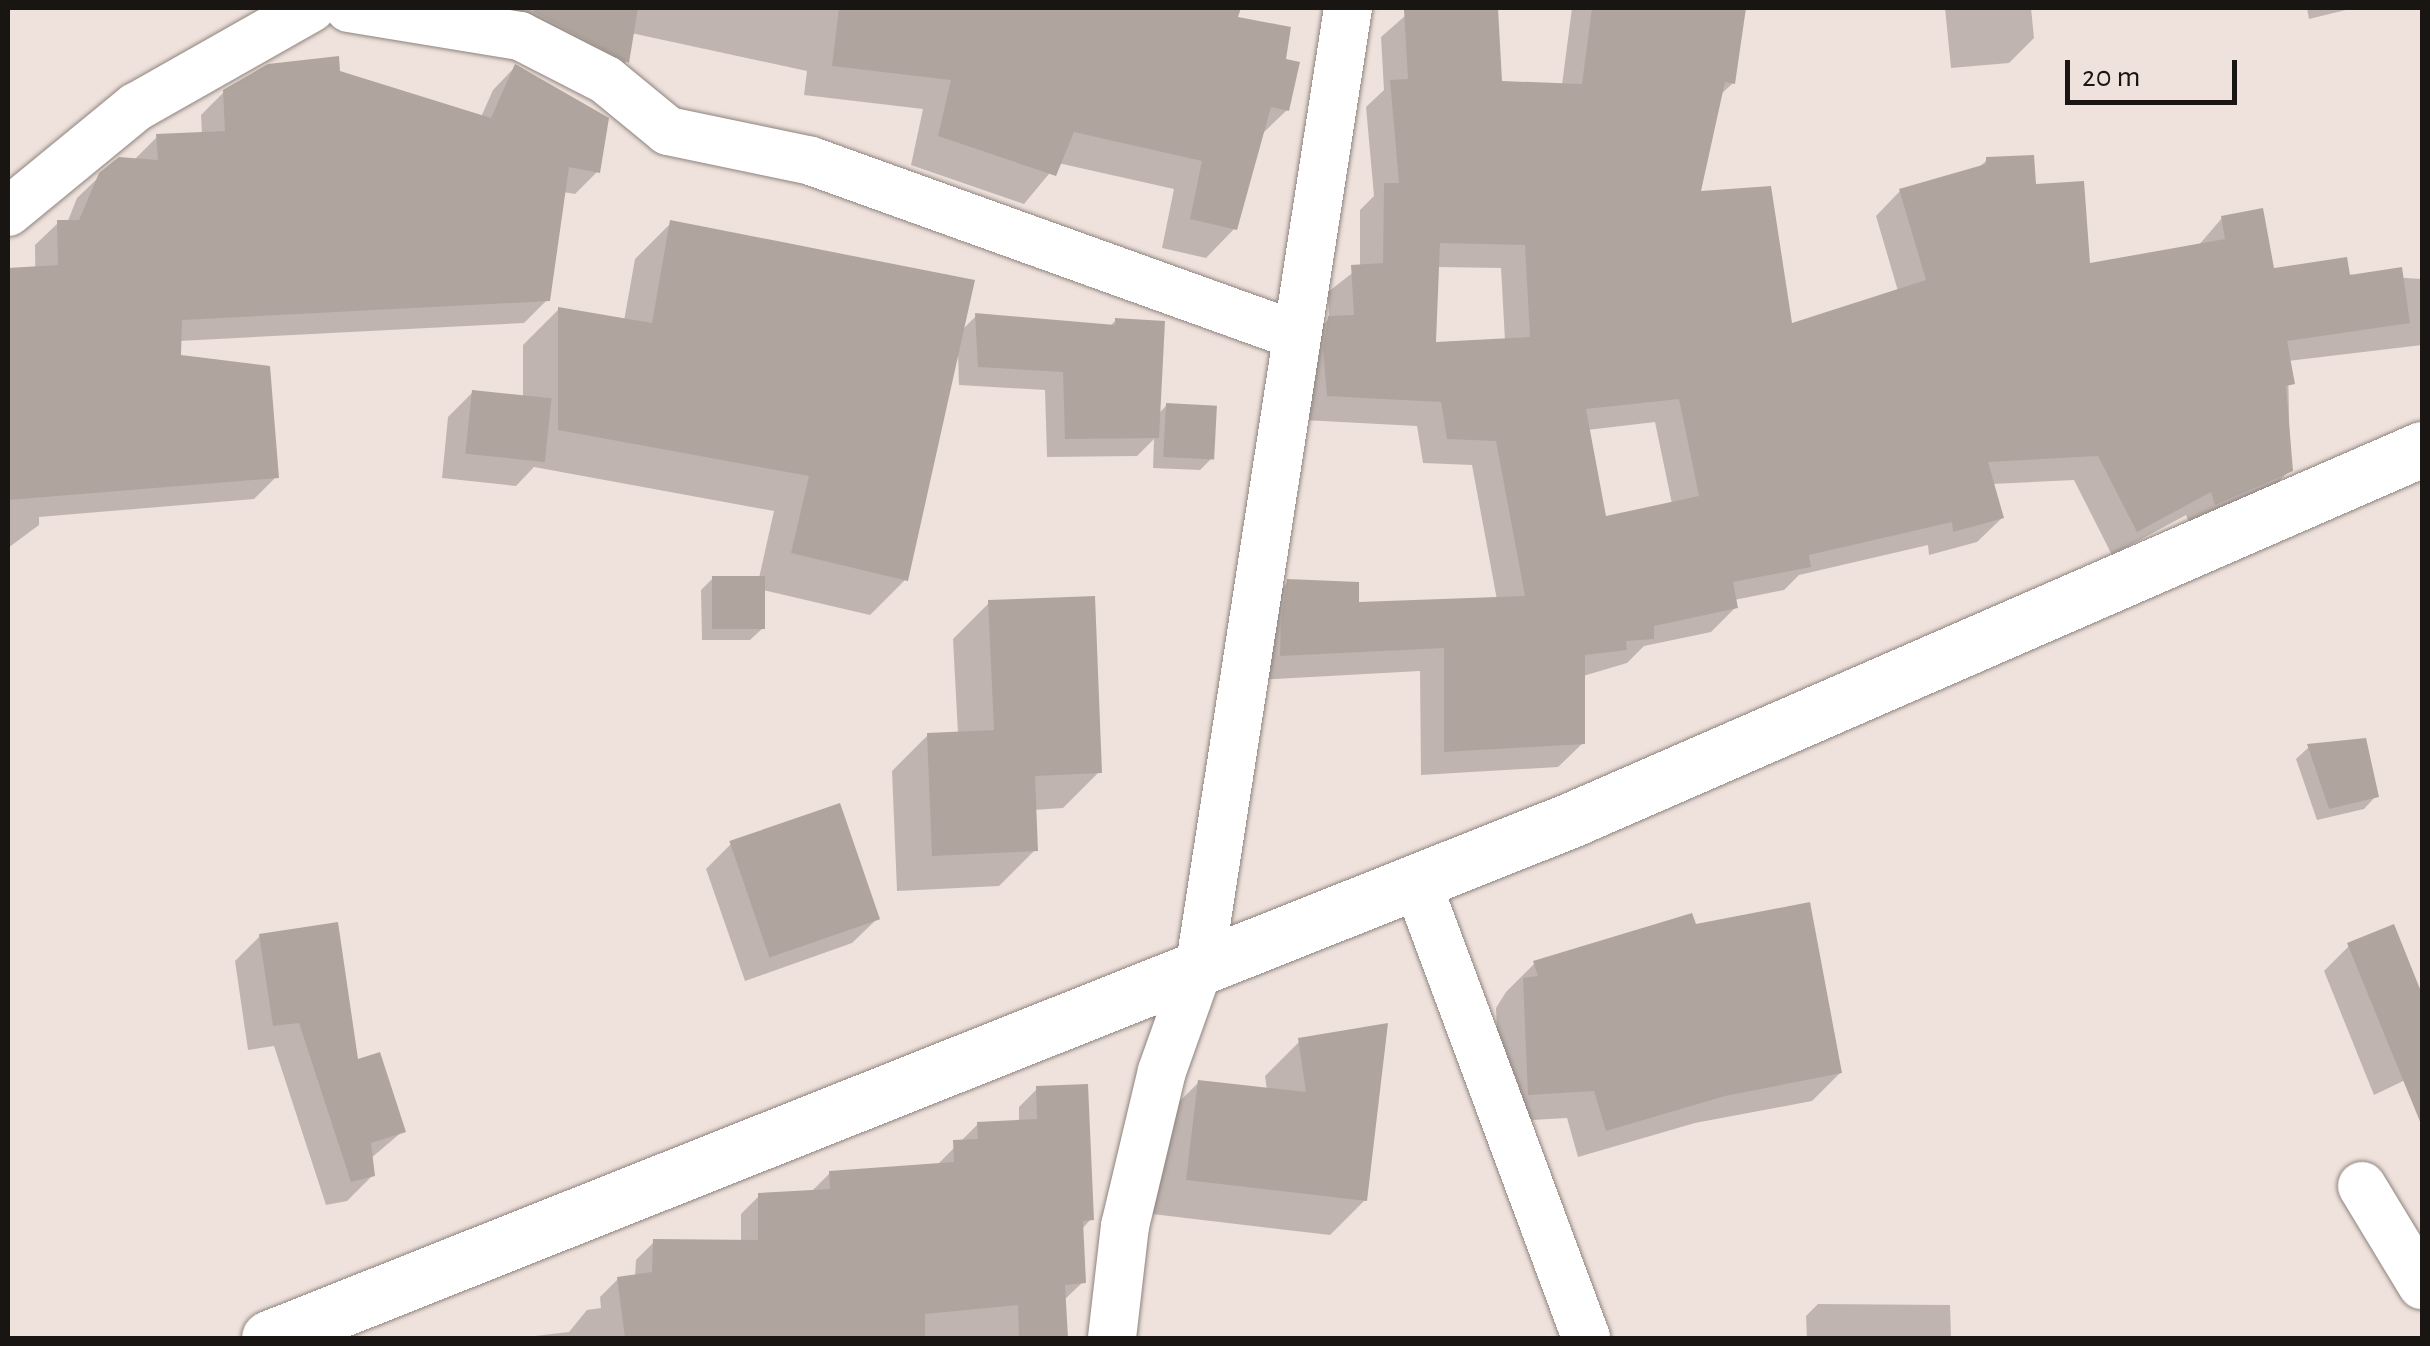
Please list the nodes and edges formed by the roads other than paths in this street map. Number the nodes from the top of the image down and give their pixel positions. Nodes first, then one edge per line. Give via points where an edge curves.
1 (311, 8) edge
2 (349, 8) edge
3 (1348, 8) edge
4 (8, 212) edge
5 (1295, 335) junction
6 (2422, 449) edge
7 (1417, 883) junction
8 (1200, 964) junction
9 (2362, 1186) dead end
10 (2422, 1285) edge
11 (268, 1338) edge
12 (1112, 1338) edge
13 (1586, 1338) edge

1 - 4 street via 136,107
2 - 5 street via 520,36 606,80 668,131 811,161
3 - 5 street
5 - 8 street
6 - 7 street
7 - 8 street
7 - 13 street
8 - 11 street
8 - 12 street via 1162,1071 1125,1226
9 - 10 street

